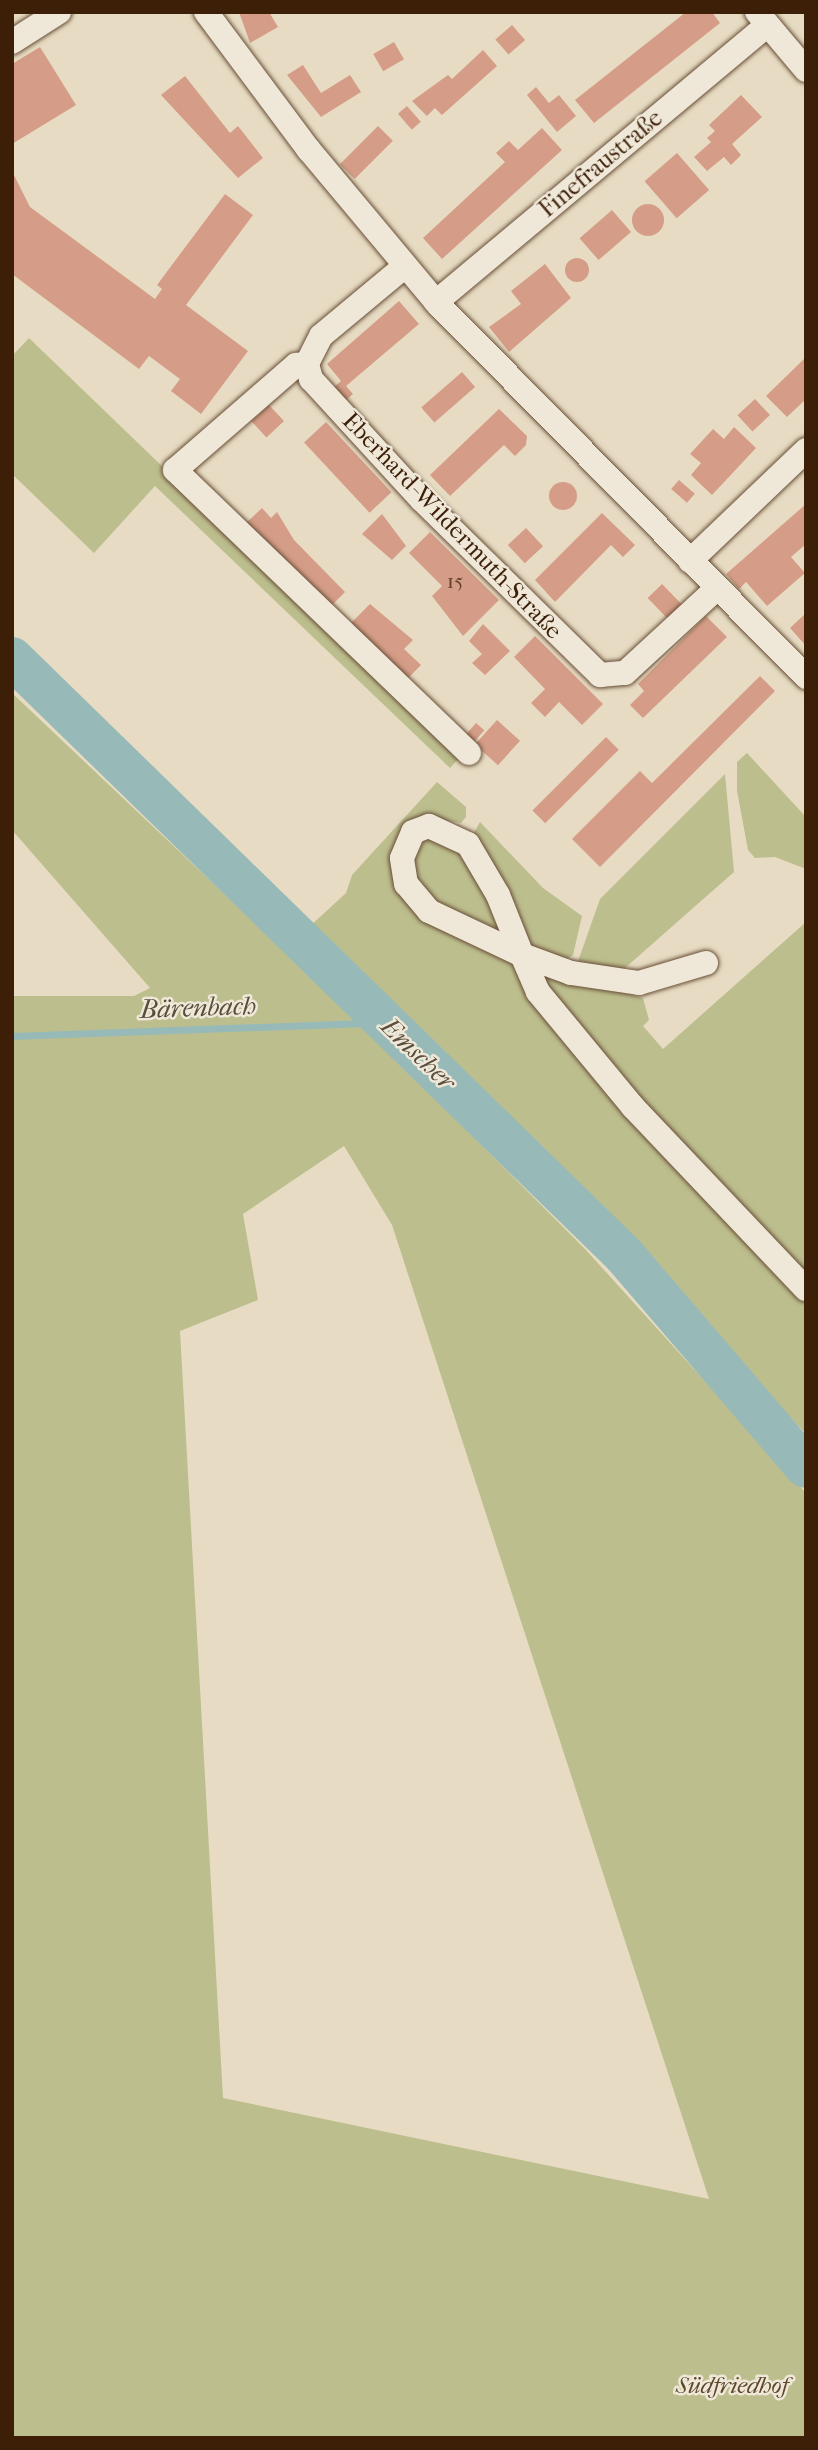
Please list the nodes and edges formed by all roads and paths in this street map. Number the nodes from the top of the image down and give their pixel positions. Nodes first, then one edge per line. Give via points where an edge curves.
1 (59, 12) edge
2 (206, 12) edge
3 (762, 18) edge
4 (12, 42) edge
5 (806, 70) edge
6 (405, 266) junction
7 (436, 303) junction
8 (307, 364) junction
9 (806, 450) edge
10 (691, 561) junction
11 (716, 588) junction
12 (806, 677) edge
13 (468, 753) dead end
14 (523, 955) junction
15 (706, 963) dead end
16 (806, 1289) edge

1 - 4 street
2 - 6 street
3 - 5 street
3 - 7 street, Finefraustraße
6 - 7 street
6 - 8 street via 321,336
7 - 10 street
8 - 11 street, Eberhard-Wildermuth-Straße via 311,379 422,500 600,675 625,673
8 - 13 street via 296,365 175,470
9 - 10 street
10 - 11 street
11 - 12 street
14 - 14 street via 468,844 445,828 413,832 402,858 406,884 429,911
14 - 15 street via 571,973 628,983
14 - 16 street via 538,992 577,1043

